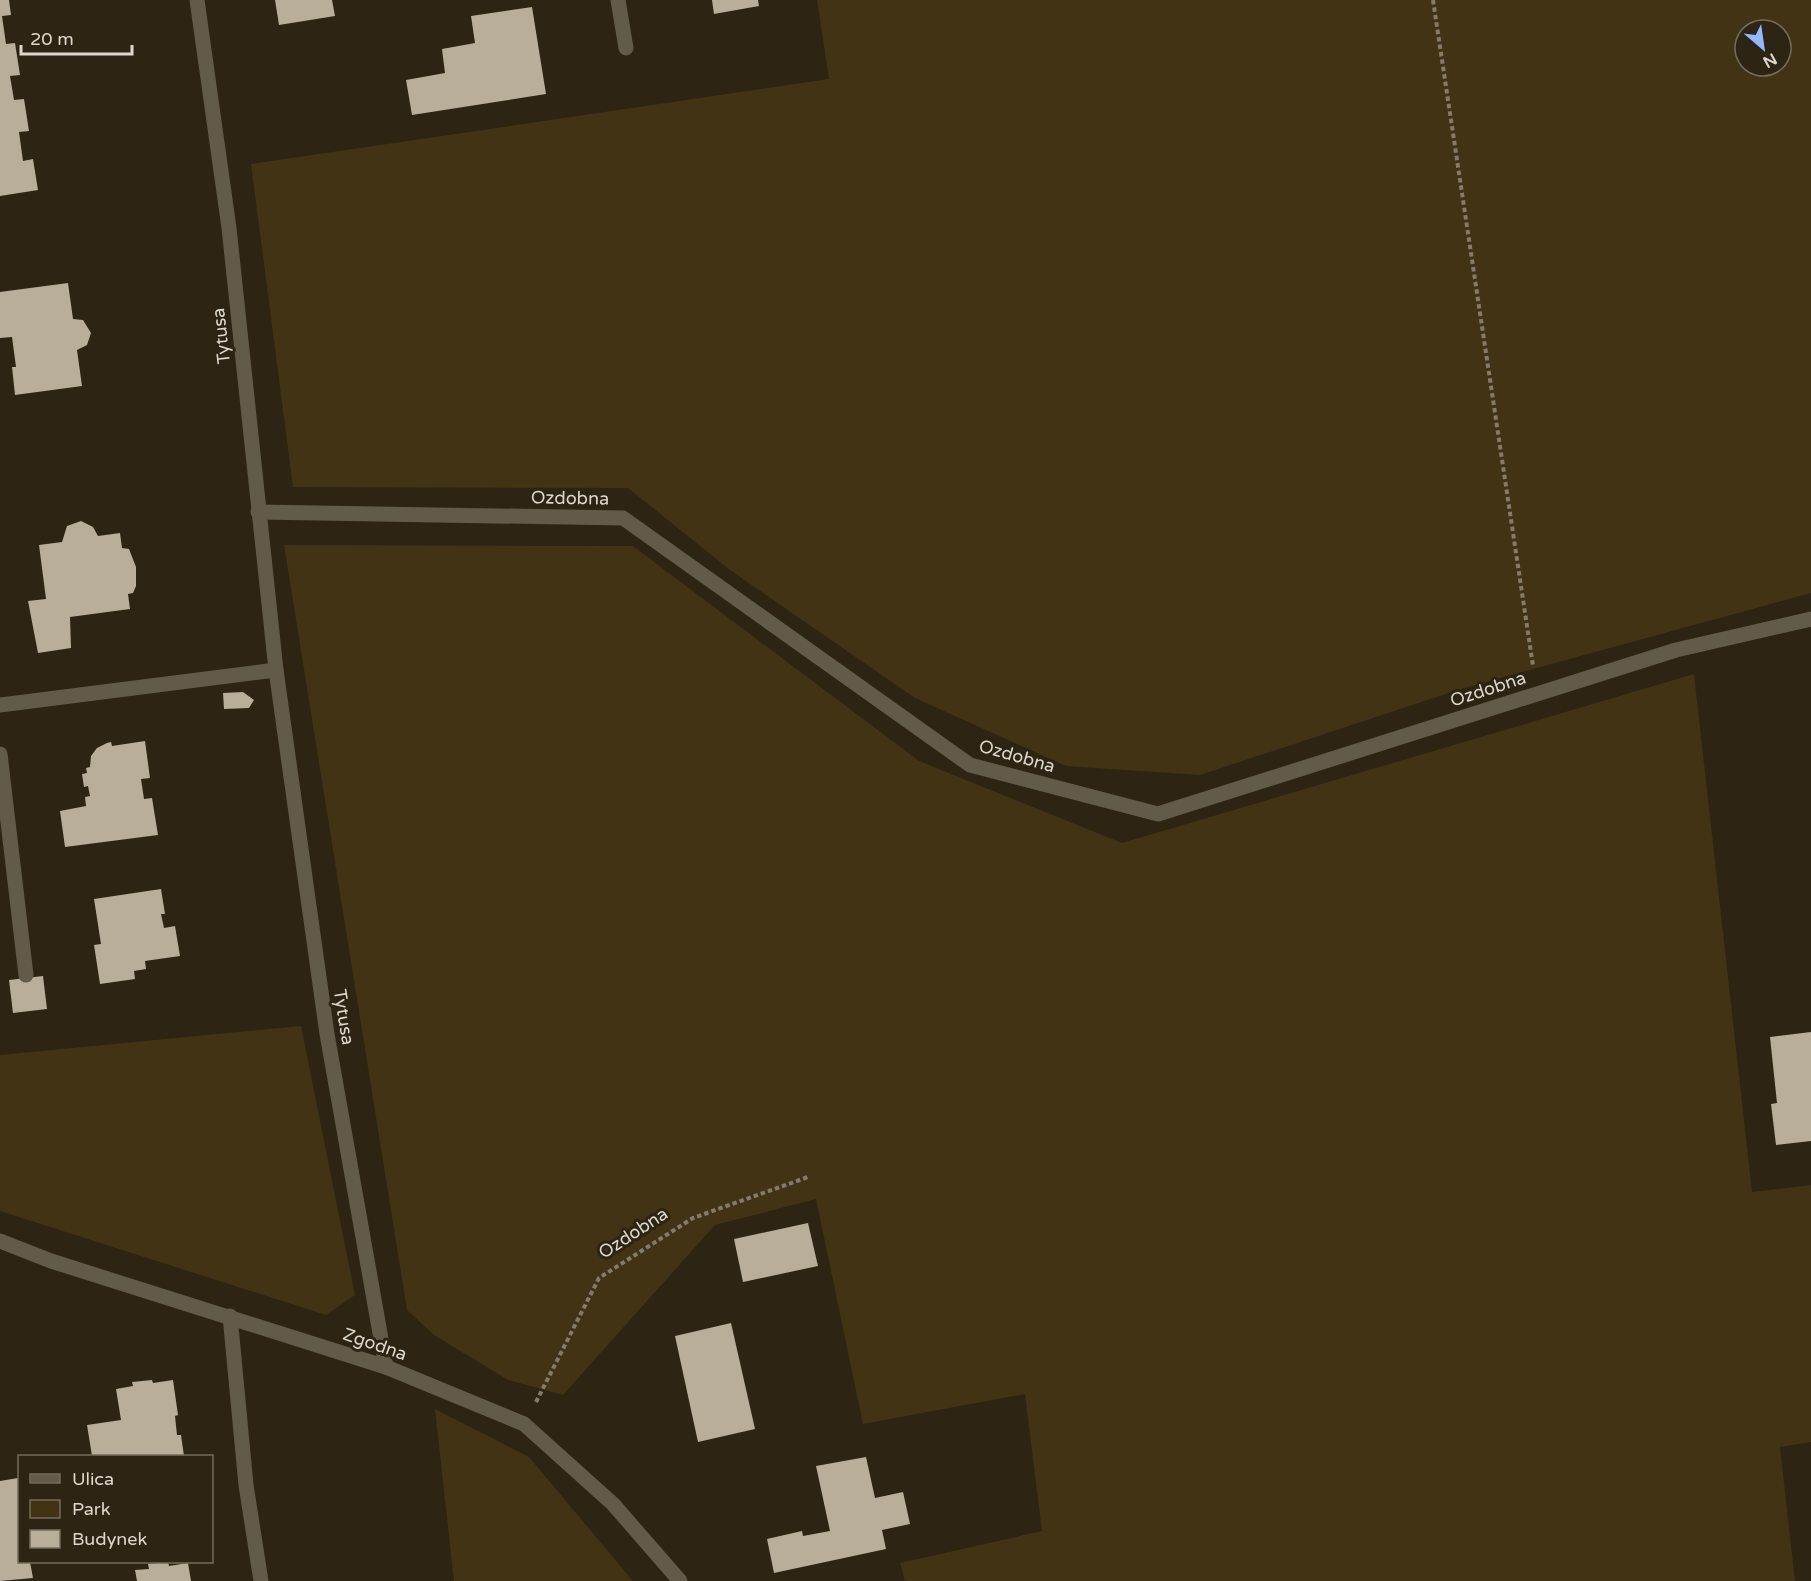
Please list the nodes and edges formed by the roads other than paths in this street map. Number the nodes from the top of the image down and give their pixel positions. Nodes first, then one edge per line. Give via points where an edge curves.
1 (197, 0) edge
2 (618, 0) edge
3 (626, 48) dead end
4 (258, 512) junction
5 (1811, 619) edge
6 (276, 670) junction
7 (0, 705) edge
8 (0, 754) edge
9 (26, 975) dead end
10 (0, 1241) edge
11 (230, 1316) junction
12 (386, 1367) junction
13 (261, 1581) edge
14 (680, 1581) edge

1 - 4 street, Tytusa via 230,228
2 - 3 street
4 - 5 street, Ozdobna via 623,518 970,765 1158,814 1676,650
4 - 6 street, Tytusa
6 - 7 street
6 - 12 street, Tytusa via 327,1034
8 - 9 street
10 - 11 street, Zgodna via 51,1261
11 - 12 street, Zgodna
11 - 13 street via 246,1485
12 - 14 street, Zgodna via 524,1424 613,1504

